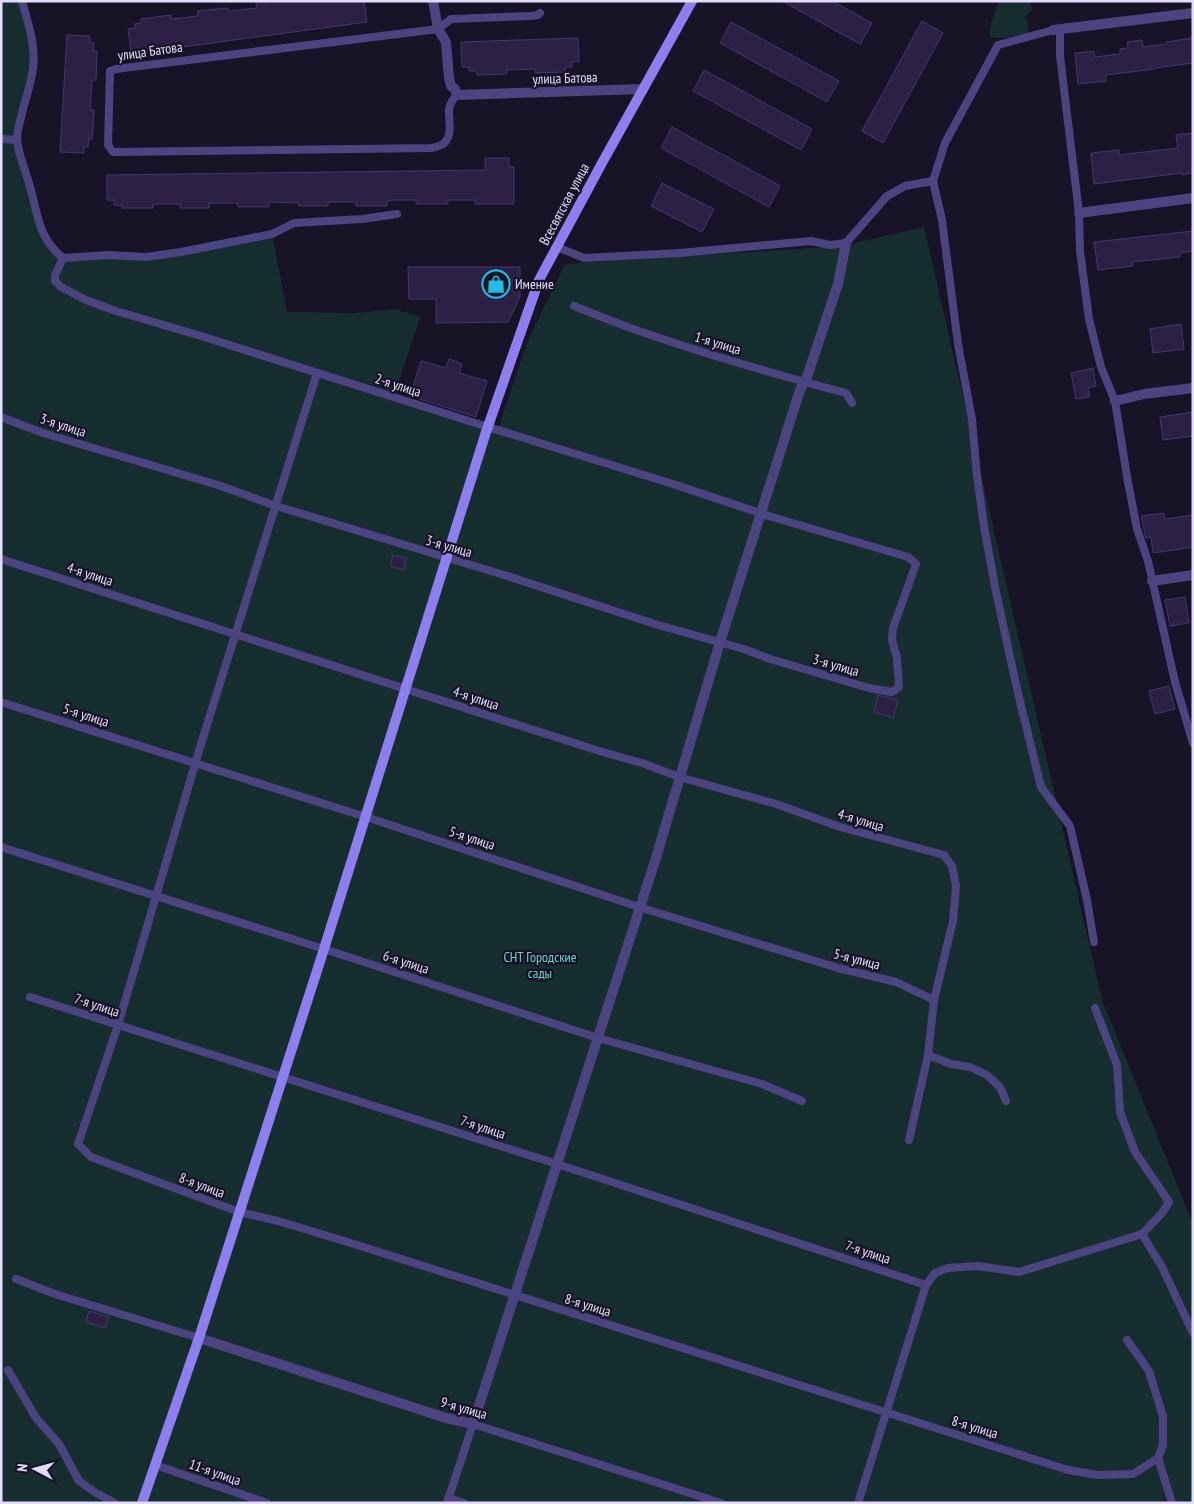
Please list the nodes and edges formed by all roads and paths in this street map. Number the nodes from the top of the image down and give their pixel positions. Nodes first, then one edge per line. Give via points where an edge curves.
1 (22, 1) edge
2 (433, 1) edge
3 (692, 1) edge
4 (540, 13) dead end
5 (1193, 13) edge
6 (438, 29) junction
7 (1056, 30) junction
8 (643, 90) junction
9 (457, 95) junction
10 (1, 140) edge
11 (17, 140) junction
12 (933, 181) junction
13 (1193, 198) edge
14 (1079, 213) junction
15 (397, 214) dead end
16 (846, 243) junction
17 (557, 246) junction
18 (63, 258) junction
19 (574, 306) dead end
20 (317, 373) junction
21 (804, 382) junction
22 (1193, 388) edge
23 (1115, 401) junction
24 (852, 403) dead end
25 (1, 417) edge
26 (487, 430) junction
27 (276, 506) junction
28 (762, 513) junction
29 (447, 558) junction
30 (1, 559) edge
31 (1193, 575) edge
32 (1152, 581) junction
33 (235, 634) junction
34 (720, 642) junction
35 (406, 688) junction
36 (892, 692) joint
37 (1, 702) edge
38 (1193, 743) edge
39 (195, 763) junction
40 (679, 776) junction
41 (366, 817) junction
42 (1, 847) edge
43 (156, 895) junction
44 (639, 907) junction
45 (1094, 942) dead end
46 (324, 949) junction
47 (30, 997) dead end
48 (934, 1000) junction
49 (1095, 1008) dead end
50 (118, 1025) junction
51 (598, 1038) junction
52 (928, 1055) junction
53 (283, 1077) junction
54 (802, 1101) dead end
55 (1006, 1101) dead end
56 (909, 1140) dead end
57 (557, 1164) junction
58 (240, 1212) junction
59 (1142, 1234) junction
60 (16, 1279) dead end
61 (926, 1285) junction
62 (515, 1295) junction
63 (1193, 1333) edge
64 (199, 1338) junction
65 (1127, 1340) dead end
66 (8, 1370) dead end
67 (886, 1412) junction
68 (473, 1424) junction
69 (1158, 1458) junction
70 (155, 1465) junction
71 (448, 1500) edge
72 (115, 1503) edge
73 (142, 1503) edge
74 (267, 1503) edge
75 (464, 1503) edge
76 (721, 1503) edge
77 (858, 1503) edge
78 (1172, 1503) edge

1 - 11 lane via 34,53
2 - 6 street
3 - 8 street, Всесвятская улица
4 - 6 lane via 451,19
5 - 7 street
6 - 9 street via 446,42 449,78
6 - 9 lane, улица Батова via 110,71 108,145 113,152 432,148 448,139 449,109
7 - 12 lane via 998,45 945,143
7 - 14 lane
8 - 9 street, улица Батова
8 - 17 street, Всесвятская улица
10 - 11 lane
11 - 18 lane via 39,224 55,252
12 - 16 lane via 905,186 887,196
12 - 45 lane via 942,220 995,587 1041,787 1070,826
13 - 14 street
14 - 23 lane via 1088,319 1101,367
15 - 18 lane via 294,222 272,234 146,257
16 - 17 lane via 811,241 584,258
16 - 21 street via 838,284
17 - 26 street, Всесвятская улица via 539,280
18 - 20 lane, 2-я улица via 55,281 86,300
19 - 21 lane, 1-я улица via 645,333
20 - 26 lane, 2-я улица
20 - 27 lane
21 - 24 lane, 1-я улица via 846,393
21 - 28 street
22 - 23 street
23 - 32 lane via 1137,529
25 - 27 lane, 3-я улица
26 - 28 lane, 2-я улица
26 - 29 street, Всесвятская улица
27 - 29 lane, 3-я улица
27 - 33 lane
28 - 34 street
28 - 36 lane, 2-я улица via 830,536 884,549 908,557 916,564 893,628 899,687
29 - 34 lane, 3-я улица
29 - 35 street, Всесвятская улица
30 - 33 lane, 4-я улица
31 - 32 street
32 - 38 lane
33 - 35 lane, 4-я улица
33 - 39 lane
34 - 36 lane, 3-я улица via 869,688
34 - 40 street
35 - 40 lane, 4-я улица
35 - 41 street, Всесвятская улица
37 - 39 lane, 5-я улица
39 - 41 lane, 5-я улица
39 - 43 lane
40 - 44 street
40 - 48 lane, 4-я улица via 768,801 840,827 944,855 952,866 955,904
41 - 44 lane, 5-я улица
41 - 46 street, Всесвятская улица
42 - 43 lane, 6-я улица
43 - 46 lane, 6-я улица
43 - 50 lane
44 - 48 lane, 5-я улица via 838,968 896,982
44 - 51 street
46 - 51 lane, 6-я улица
46 - 53 street, Всесвятская улица
47 - 50 lane, 7-я улица
48 - 52 lane
49 - 59 lane via 1116,1064 1120,1112 1135,1152 1169,1202
50 - 53 lane, 7-я улица
50 - 58 lane, 8-я улица via 78,1144 90,1156
51 - 54 lane, 6-я улица via 762,1084
51 - 57 street
52 - 55 lane via 987,1075 1000,1088
52 - 56 lane
53 - 57 lane, 7-я улица
53 - 58 street, Всесвятская улица
57 - 61 lane, 7-я улица
57 - 62 street
58 - 62 lane, 8-я улица
58 - 64 street, Всесвятская улица
59 - 61 lane via 1019,1272 978,1266 948,1268 935,1273
59 - 63 lane via 1162,1267
60 - 64 lane
61 - 67 lane
62 - 67 lane, 8-я улица
62 - 68 street
64 - 68 street, 9-я улица
64 - 70 street, Всесвятская улица
65 - 69 lane via 1150,1371 1163,1417 1163,1445
66 - 72 lane via 36,1418 59,1444 79,1481
67 - 69 lane, 8-я улица via 1068,1470 1098,1475 1132,1474
67 - 77 lane
68 - 71 lane
68 - 76 lane, 9-я улица
69 - 78 lane
70 - 73 street, Всесвятская улица
70 - 74 lane, 11-я улица
71 - 75 lane

